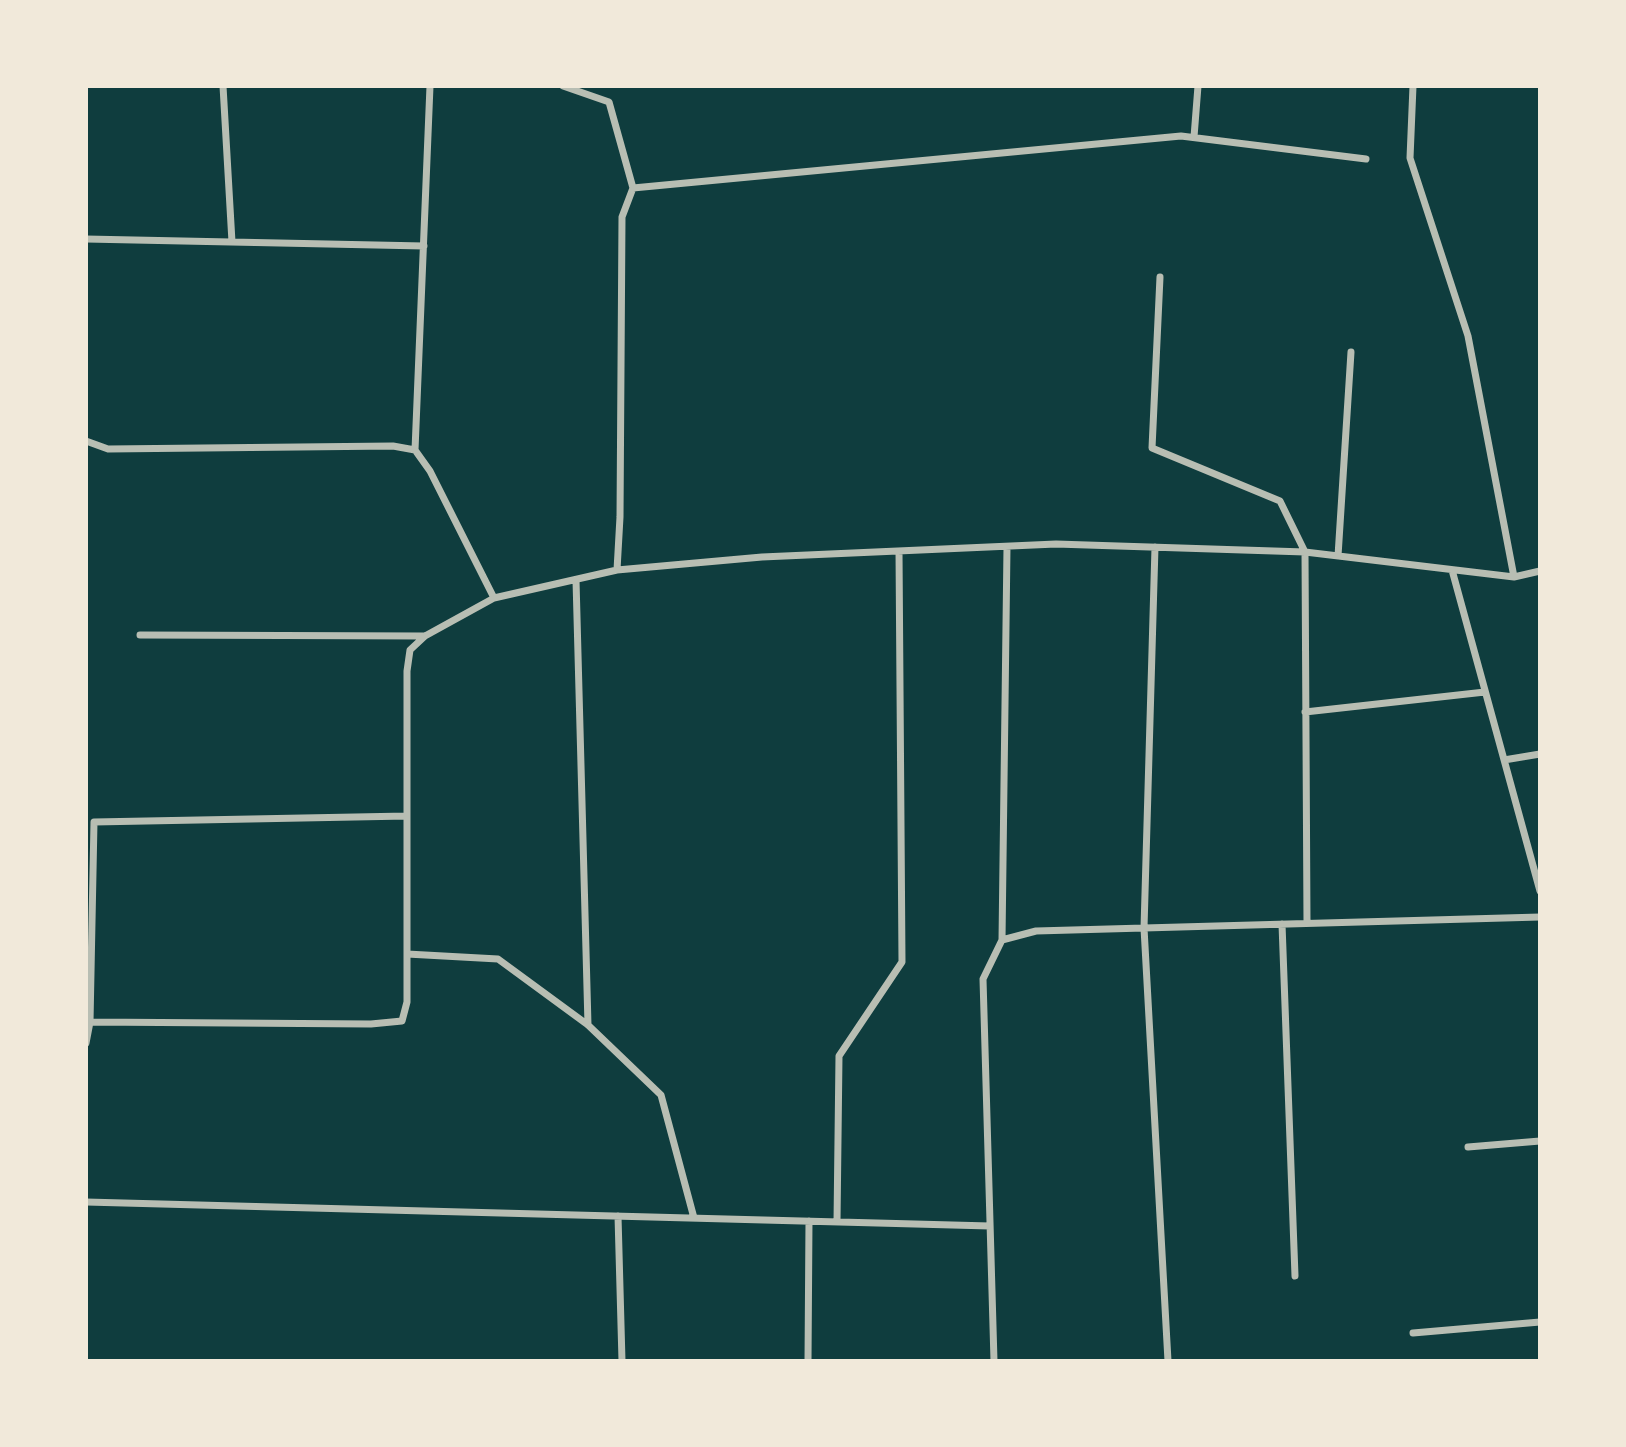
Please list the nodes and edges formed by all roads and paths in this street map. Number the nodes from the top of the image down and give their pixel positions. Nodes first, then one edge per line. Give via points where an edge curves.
1 (223, 86) edge
2 (430, 86) edge
3 (563, 86) edge
4 (1198, 86) edge
5 (1413, 86) edge
6 (1194, 137) junction
7 (1366, 159) dead end
8 (633, 188) junction
9 (86, 239) edge
10 (232, 242) junction
11 (424, 246) junction
12 (1160, 278) dead end
13 (1351, 352) dead end
14 (86, 442) edge
15 (415, 450) junction
16 (1007, 547) junction
17 (1155, 547) junction
18 (898, 551) junction
19 (1305, 552) junction
20 (1338, 555) junction
21 (617, 570) junction
22 (1452, 570) junction
23 (1540, 571) edge
24 (1514, 578) junction
25 (576, 580) junction
26 (494, 598) junction
27 (140, 635) dead end
28 (425, 636) junction
29 (1485, 692) junction
30 (1305, 712) junction
31 (1540, 754) edge
32 (1504, 760) junction
33 (407, 816) junction
34 (1540, 891) edge
35 (1540, 917) edge
36 (1307, 923) junction
37 (1282, 924) junction
38 (1144, 928) junction
39 (1002, 940) junction
40 (407, 954) junction
41 (90, 1022) junction
42 (588, 1025) junction
43 (86, 1043) edge
44 (1540, 1141) edge
45 (1468, 1147) dead end
46 (86, 1202) edge
47 (618, 1216) junction
48 (694, 1218) junction
49 (809, 1221) junction
50 (837, 1222) junction
51 (990, 1226) junction
52 (1296, 1276) dead end
53 (1540, 1322) edge
54 (1413, 1333) dead end
55 (622, 1361) edge
56 (808, 1361) edge
57 (994, 1361) edge
58 (1168, 1361) edge

1 - 10 street
2 - 11 street
3 - 8 street via 609,102
4 - 6 street
5 - 24 street via 1410,158 1468,336
6 - 7 street
6 - 8 street
8 - 21 street via 622,217
9 - 10 street
10 - 11 street
11 - 15 street
12 - 19 street via 1152,448 1280,501
13 - 20 street
14 - 15 street via 107,449 393,446
15 - 26 street
16 - 17 street
16 - 18 street
16 - 39 street
17 - 19 street
17 - 38 street
18 - 21 street
18 - 50 street via 902,962 839,1056
19 - 20 street
19 - 30 street
20 - 22 street
21 - 25 street
22 - 24 street
22 - 29 street
23 - 24 street
25 - 26 street
25 - 42 street
26 - 28 street
27 - 28 street
28 - 33 street via 410,650 407,671
29 - 30 street
29 - 32 street
30 - 36 street
31 - 32 street
32 - 34 street
33 - 40 street
33 - 41 street via 94,822
35 - 36 street
36 - 37 street
37 - 38 street
37 - 52 street
38 - 39 street via 1036,931
38 - 58 street
39 - 51 street via 983,979
40 - 41 street via 407,1002 402,1021
40 - 42 street via 498,959
41 - 43 street
42 - 48 street via 661,1095
44 - 45 street
46 - 47 street
47 - 48 street
47 - 55 street
48 - 49 street
49 - 50 street
49 - 56 street
50 - 51 street
51 - 57 street
53 - 54 street

